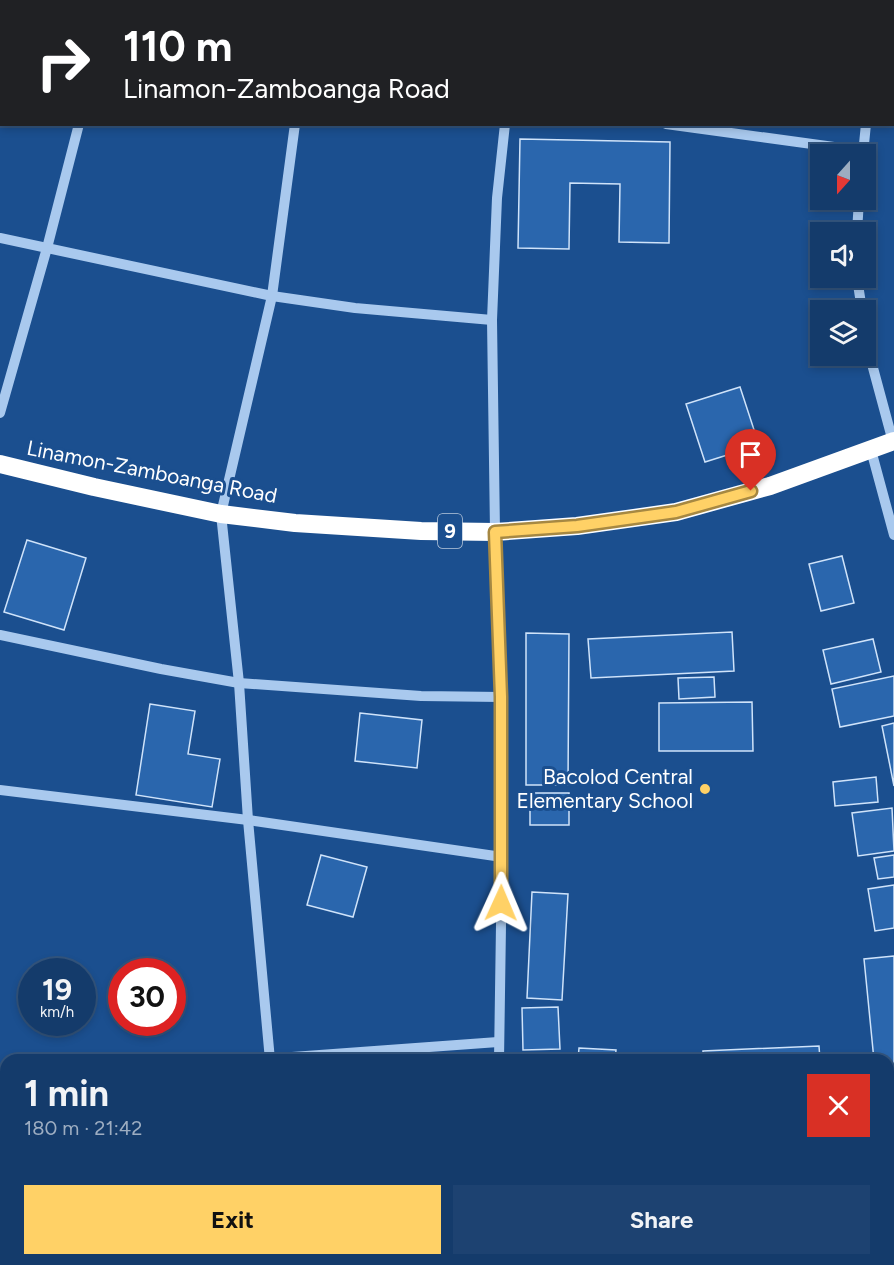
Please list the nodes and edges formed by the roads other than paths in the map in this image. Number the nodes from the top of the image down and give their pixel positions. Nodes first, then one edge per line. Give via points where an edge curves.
1 (78, 126) edge
2 (295, 126) edge
3 (505, 126) edge
4 (680, 126) edge
5 (866, 126) edge
6 (864, 144) edge
7 (810, 145) edge
8 (0, 238) edge
9 (47, 248) junction
10 (272, 296) junction
11 (492, 320) junction
12 (873, 366) edge
13 (0, 413) edge
14 (893, 442) edge
15 (871, 450) junction
16 (0, 464) edge
17 (221, 514) junction
18 (495, 532) junction
19 (894, 536) edge
20 (0, 635) edge
21 (239, 683) junction
22 (501, 697) junction
23 (0, 790) edge
24 (248, 820) junction
25 (502, 857) junction
26 (498, 1042) junction
27 (269, 1054) edge
28 (346, 1054) edge
29 (499, 1054) edge

1 - 9 street
2 - 10 street
3 - 11 street via 497,198
4 - 7 street
5 - 6 street
8 - 9 street
9 - 10 street
9 - 13 street
10 - 11 street
10 - 17 street
11 - 18 street
12 - 14 street
14 - 15 highway, Linamon-Zamboanga Road / 9
15 - 18 highway, Linamon-Zamboanga Road / 9 via 770,486 676,512 577,526
15 - 19 street
16 - 17 highway, Linamon-Zamboanga Road / 9
17 - 18 highway, Linamon-Zamboanga Road / 9 via 306,524
17 - 21 street
18 - 22 street
20 - 21 street
21 - 22 street via 420,696
21 - 24 street
22 - 25 street
23 - 24 street
24 - 25 street
24 - 27 street
25 - 26 street
26 - 28 street
26 - 29 street

